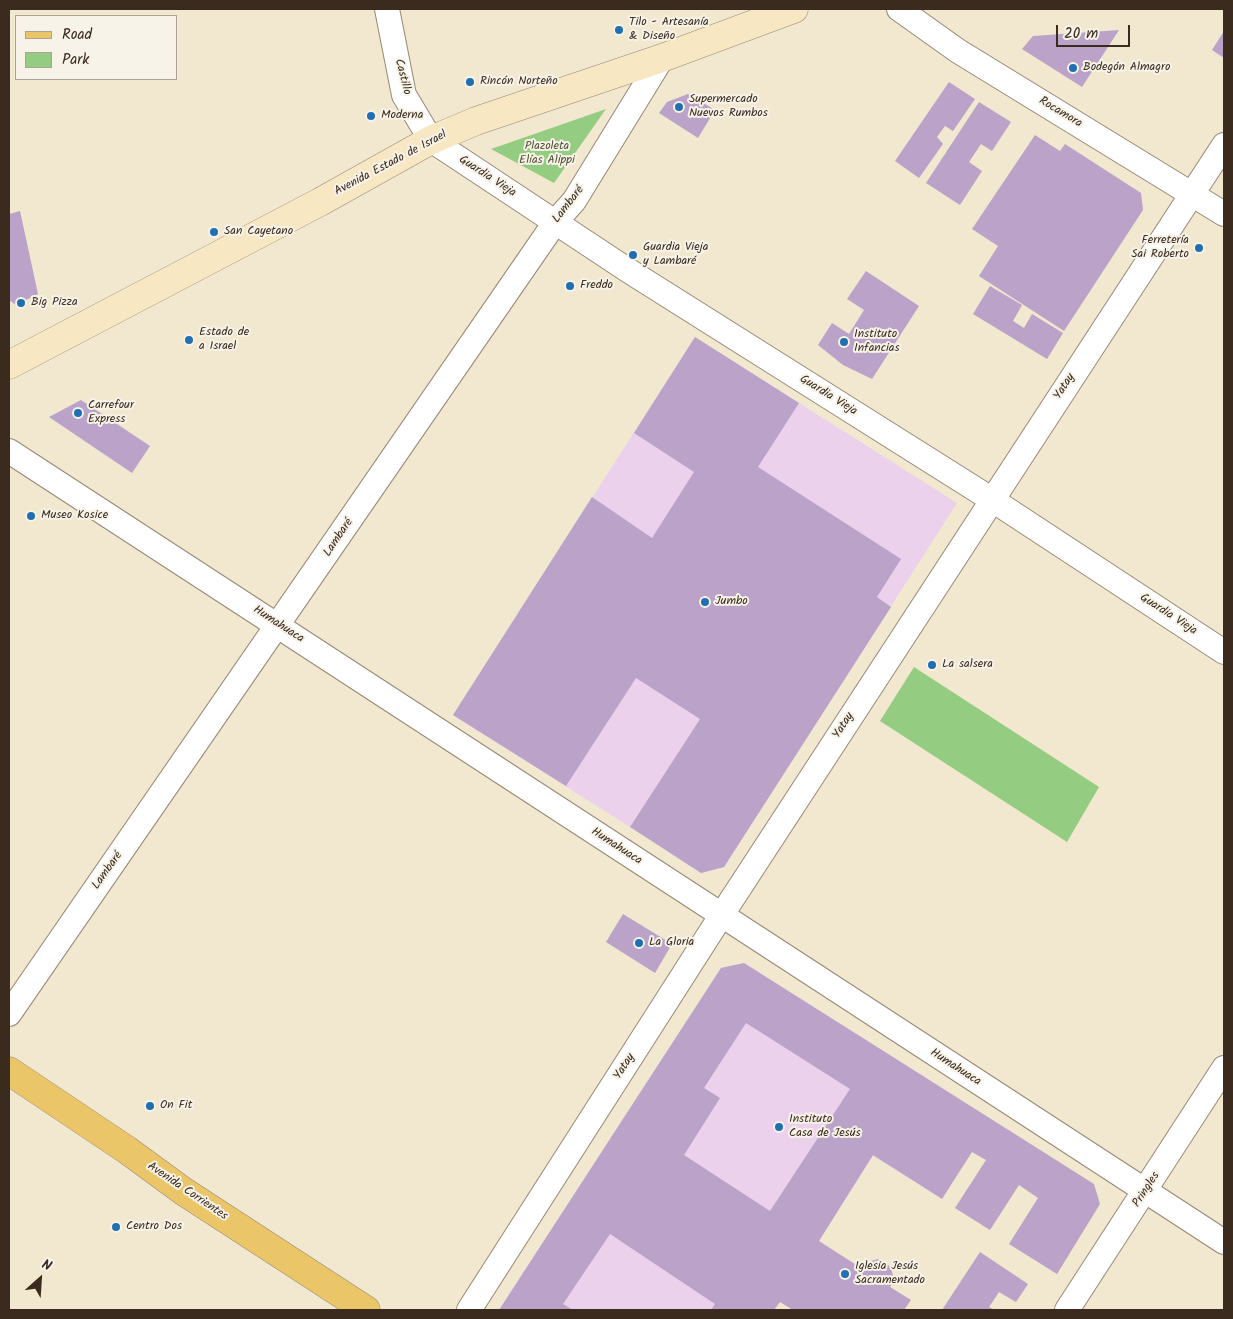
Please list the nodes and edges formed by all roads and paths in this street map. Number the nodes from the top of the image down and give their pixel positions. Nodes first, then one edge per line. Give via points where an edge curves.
1 (387, 9) edge
2 (794, 9) edge
3 (899, 9) edge
4 (662, 58) junction
5 (431, 140) junction
6 (1224, 145) edge
7 (1192, 194) junction
8 (1224, 214) edge
9 (556, 221) junction
10 (9, 365) edge
11 (9, 451) edge
12 (992, 499) junction
13 (279, 625) junction
14 (1224, 652) edge
15 (721, 916) junction
16 (9, 1014) edge
17 (1224, 1068) edge
18 (9, 1071) edge
19 (1145, 1192) junction
20 (1224, 1242) edge
21 (366, 1310) edge
22 (469, 1310) edge
23 (1067, 1310) edge

1 - 5 street, Castillo via 404,95
2 - 4 main road, Avenida Estado de Israel
3 - 7 street, Rocamora via 958,51
4 - 5 main road, Avenida Estado de Israel via 476,121
4 - 9 street, Lambaré via 574,201
5 - 9 street, Guardia Vieja
5 - 10 main road, Avenida Estado de Israel
6 - 7 street, Yatay
7 - 8 street, Rocamora
7 - 12 street, Yatay
9 - 12 street, Guardia Vieja via 626,269
9 - 13 street, Lambaré
11 - 13 street, Humahuaca
12 - 14 street, Guardia Vieja
12 - 15 street, Yatay
13 - 15 street, Humahuaca
13 - 16 street, Lambaré
15 - 19 street, Humahuaca
15 - 22 street, Yatay
17 - 19 street, Pringles
18 - 21 main road, Avenida Corrientes via 183,1191
19 - 20 street, Humahuaca
19 - 23 street, Pringles

